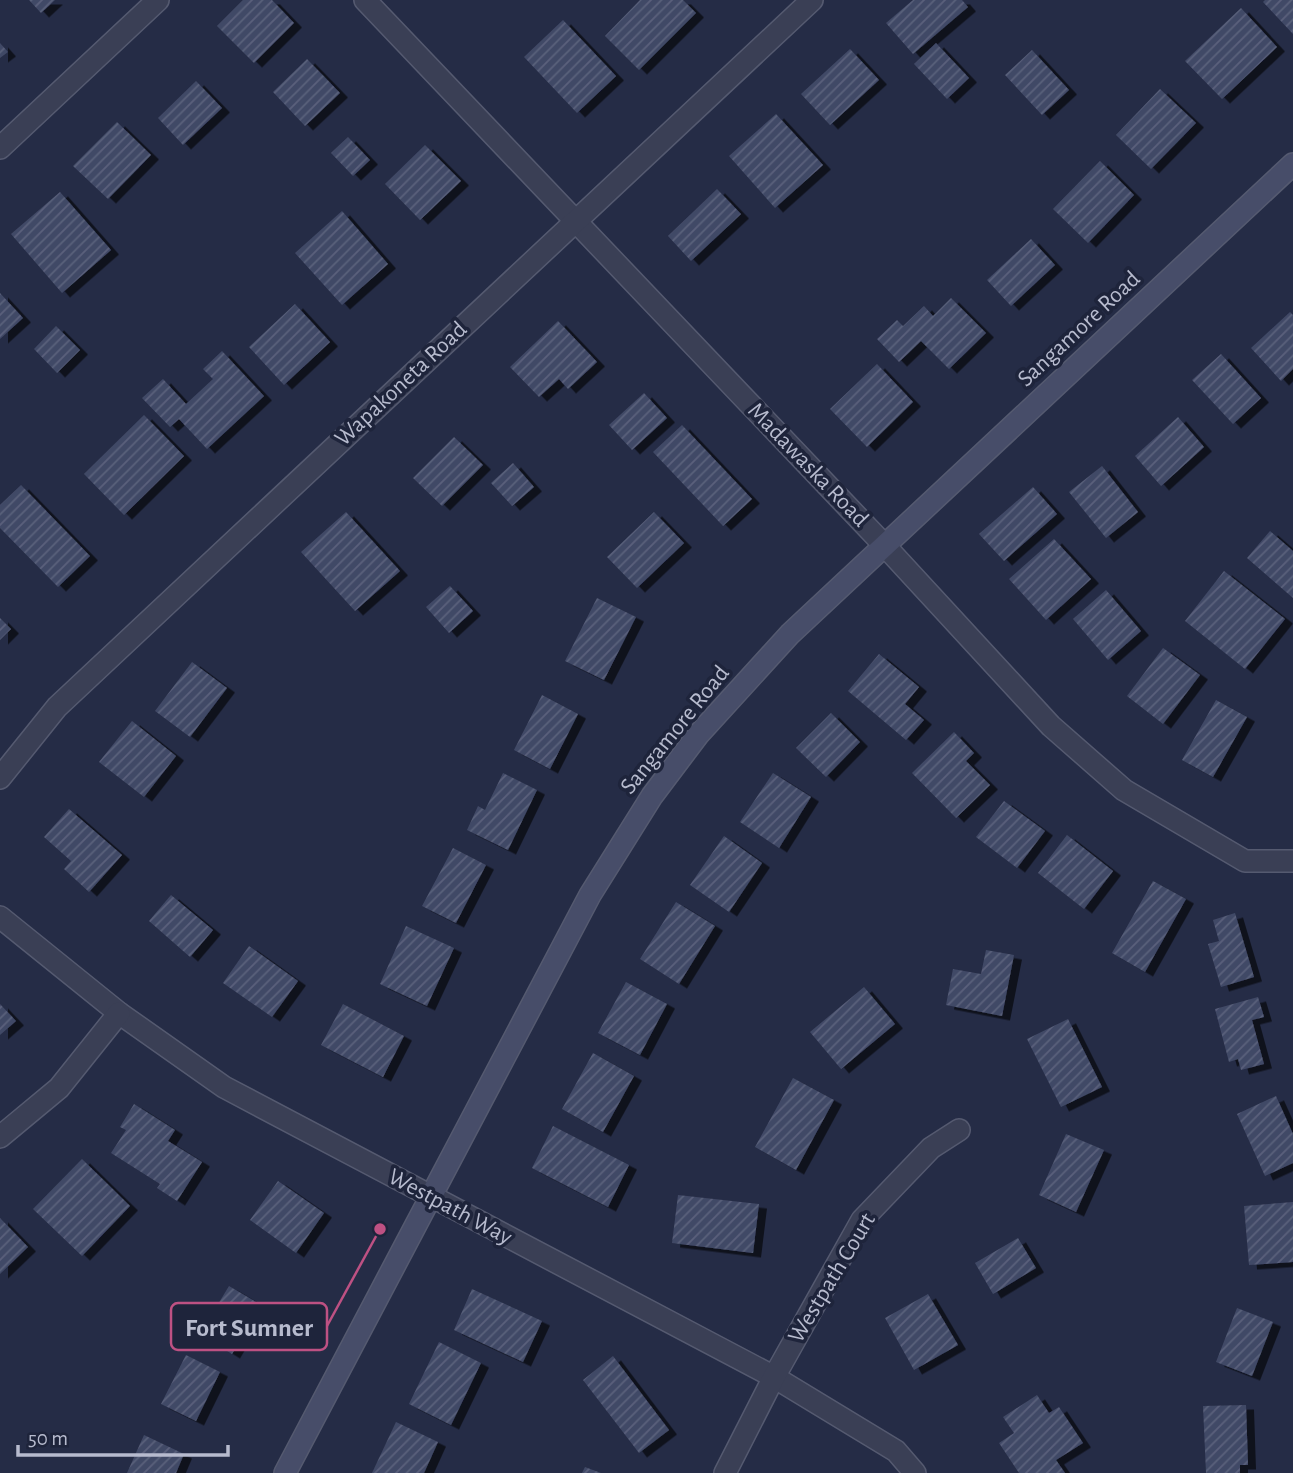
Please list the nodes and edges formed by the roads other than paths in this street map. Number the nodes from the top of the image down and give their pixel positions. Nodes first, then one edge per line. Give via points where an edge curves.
1 (158, 0) edge
2 (365, 0) edge
3 (812, 0) edge
4 (0, 148) edge
5 (1293, 164) edge
6 (576, 220) junction
7 (886, 547) junction
8 (0, 778) edge
9 (1293, 861) edge
10 (0, 917) edge
11 (119, 1013) junction
12 (959, 1130) dead end
13 (0, 1137) edge
14 (430, 1198) junction
15 (774, 1377) junction
16 (285, 1473) edge
17 (725, 1473) edge
18 (915, 1473) edge

1 - 4 street
2 - 6 street, Madawaska Road
3 - 6 street, Wapakoneta Road
5 - 7 street, Sangamore Road
6 - 7 street, Madawaska Road
6 - 8 street, Wapakoneta Road via 57,707
7 - 9 street, Madawaska Road via 1051,726 1124,790 1245,861
7 - 14 street, Sangamore Road via 790,634 698,735 652,796 590,895
10 - 11 street, Westpath Way
11 - 13 street via 59,1088
11 - 14 street, Westpath Way via 224,1087
12 - 15 street, Westpath Court via 931,1148 862,1220
14 - 15 street, Westpath Way
14 - 16 street, Sangamore Road
15 - 17 street, Westpath Court
15 - 18 street, Westpath Way via 896,1451

